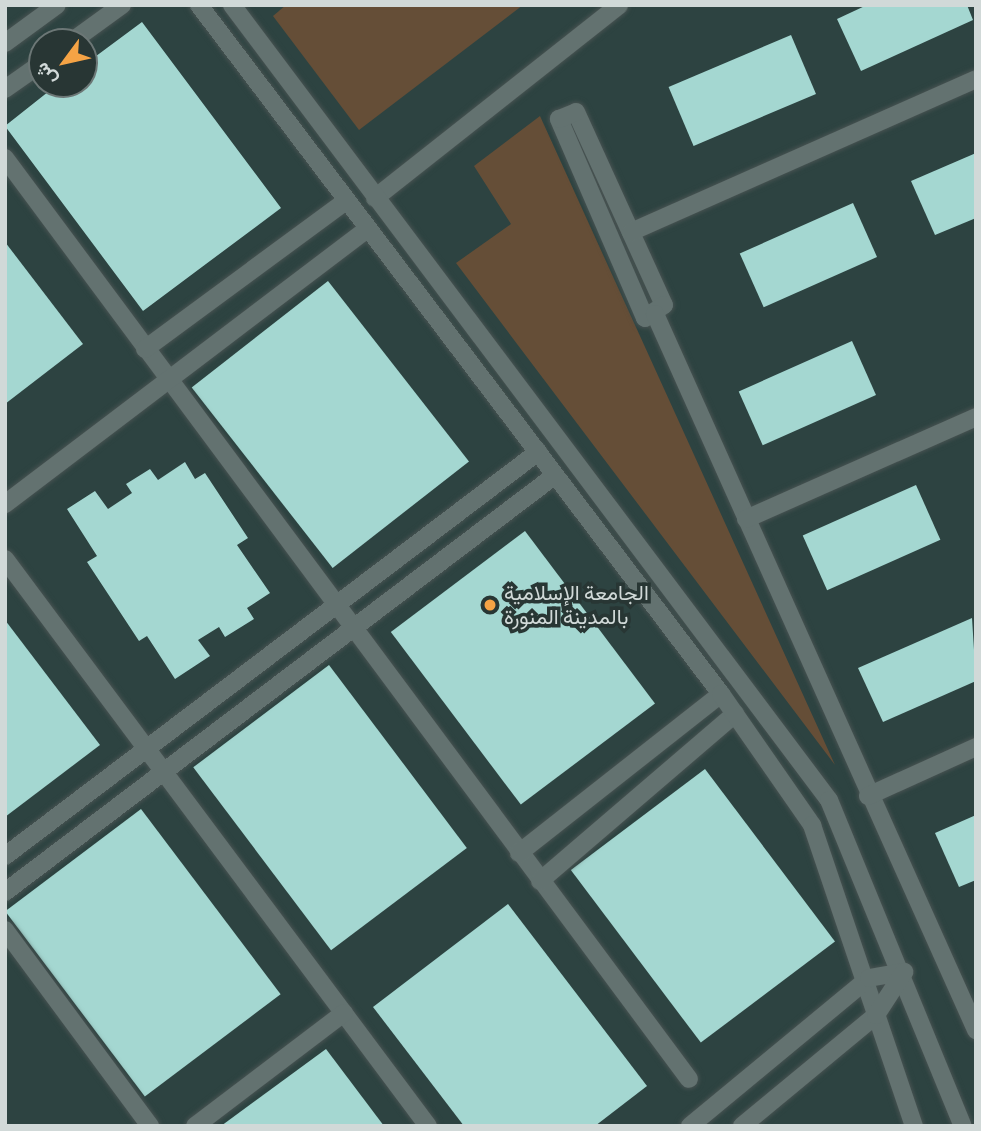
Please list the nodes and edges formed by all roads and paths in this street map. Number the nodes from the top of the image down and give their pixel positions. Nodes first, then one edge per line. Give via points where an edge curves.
1 (57, 5) edge
2 (122, 5) edge
3 (198, 5) edge
4 (232, 5) edge
5 (617, 6) edge
6 (90, 28) edge
7 (5, 43) edge
8 (28, 73) edge
9 (976, 79) edge
10 (5, 89) edge
11 (5, 159) edge
12 (375, 198) junction
13 (346, 201) junction
14 (366, 230) junction
15 (631, 232) junction
16 (655, 314) junction
17 (145, 349) junction
18 (169, 381) junction
19 (976, 417) edge
20 (538, 452) junction
21 (554, 476) junction
22 (5, 504) edge
23 (746, 519) junction
24 (5, 559) edge
25 (333, 606) junction
26 (352, 631) junction
27 (721, 694) junction
28 (735, 714) junction
29 (147, 747) junction
30 (976, 747) edge
31 (164, 770) junction
32 (868, 796) junction
33 (519, 853) junction
34 (5, 856) edge
35 (540, 881) junction
36 (5, 892) edge
37 (5, 930) edge
38 (904, 972) junction
39 (869, 978) junction
40 (344, 1013) junction
41 (876, 1014) junction
42 (976, 1030) edge
43 (689, 1079) dead end
44 (150, 1126) edge
45 (195, 1126) edge
46 (428, 1126) edge
47 (690, 1126) edge
48 (741, 1126) edge
49 (914, 1126) edge
50 (964, 1126) edge

1 - 7 street
2 - 6 street
3 - 13 street
4 - 12 street
5 - 12 street
8 - 10 street
9 - 15 street
11 - 17 street
12 - 38 street via 829,800
13 - 14 street
13 - 17 street
14 - 18 street
14 - 20 street
15 - 16 street via 664,305
15 - 16 street via 576,112 559,119 645,318
16 - 23 street
17 - 18 street
18 - 22 street
18 - 25 street
19 - 23 street
20 - 21 street
20 - 25 street
21 - 26 street
21 - 27 street
23 - 32 street
24 - 29 street
25 - 26 street
25 - 29 street
26 - 31 street
26 - 33 street
27 - 28 street
27 - 33 street
28 - 35 street
28 - 39 street via 812,825
29 - 31 street
29 - 34 street
30 - 32 street
31 - 36 street
31 - 40 street
32 - 42 street
33 - 35 street
35 - 43 street
37 - 44 street
38 - 39 street
38 - 41 street
38 - 50 street
39 - 41 street
39 - 47 street
40 - 45 street
40 - 46 street
41 - 48 street
41 - 49 street

